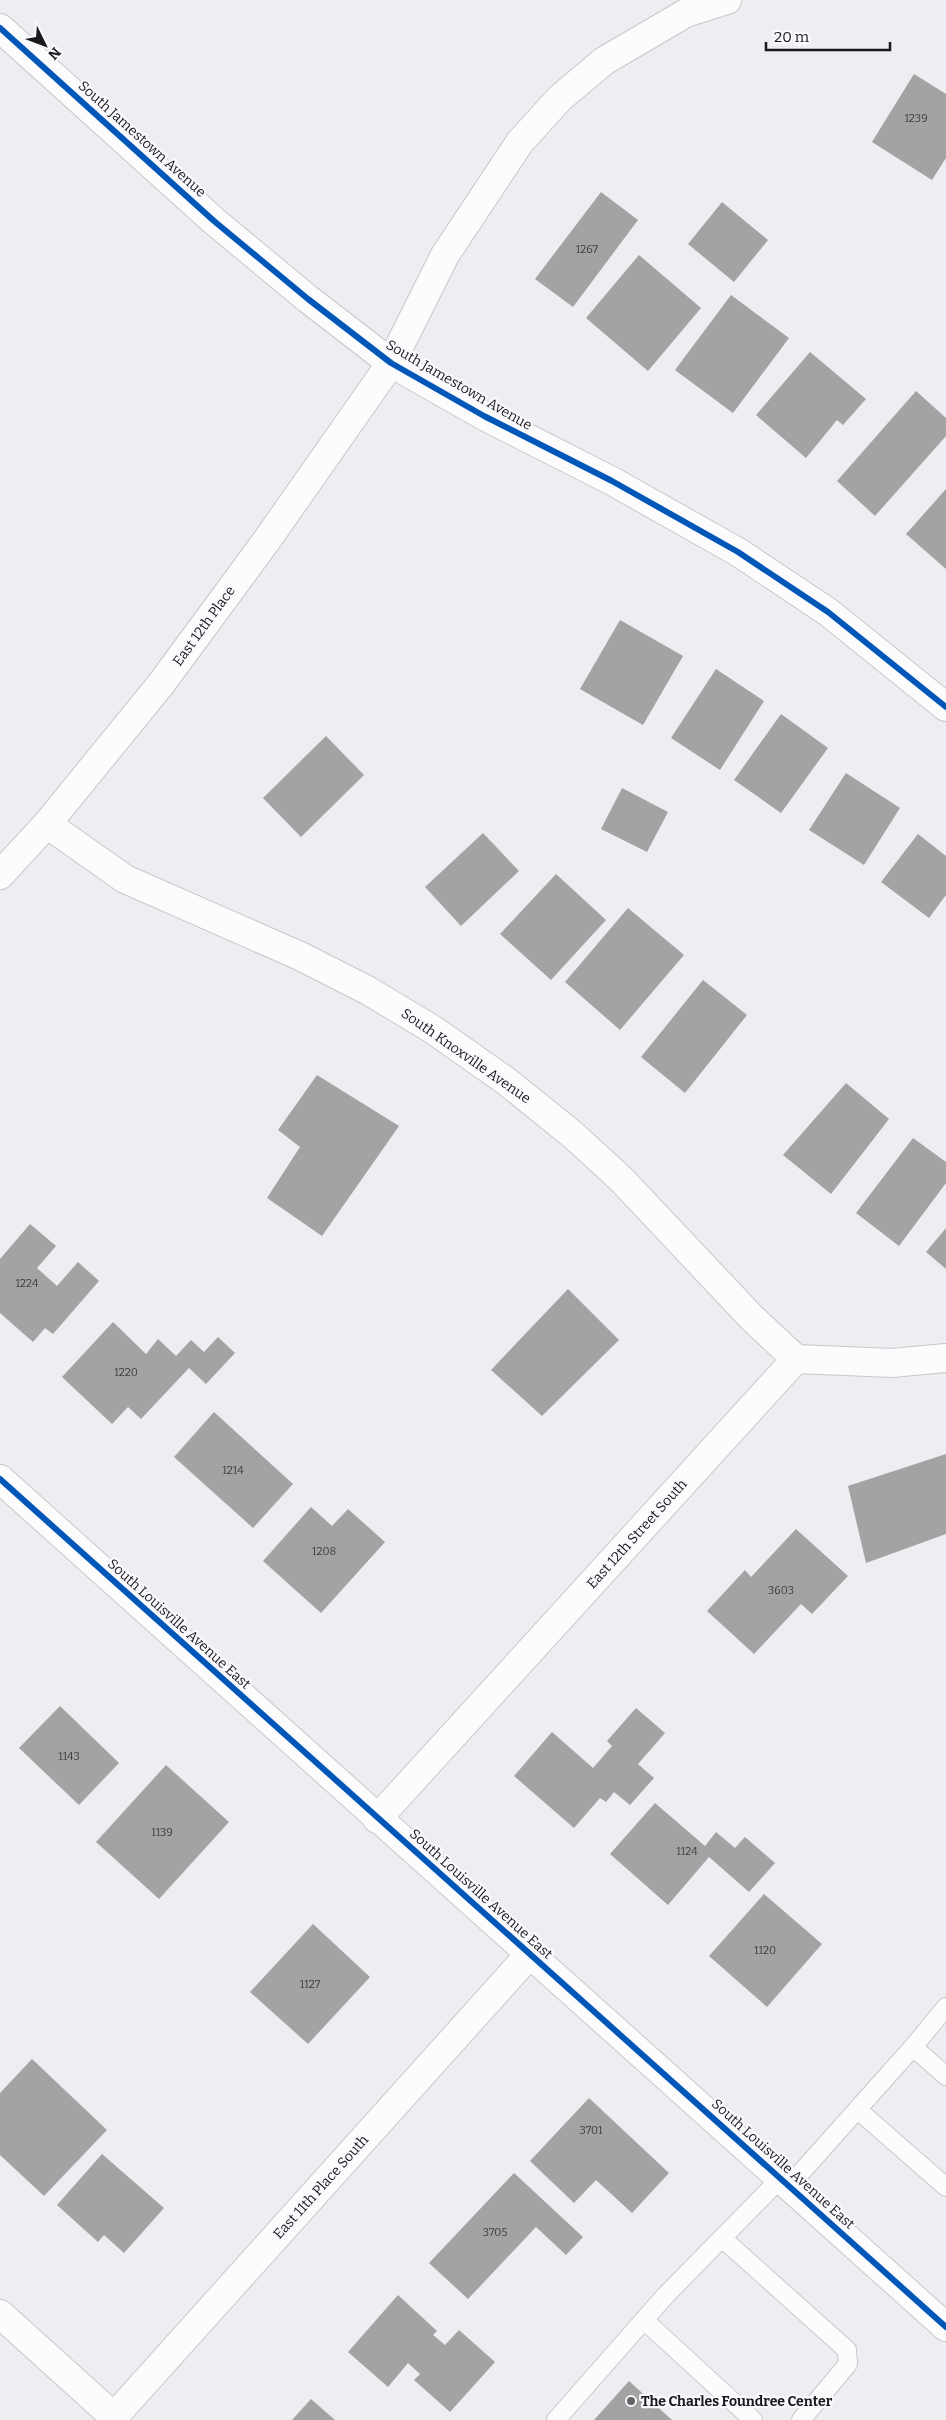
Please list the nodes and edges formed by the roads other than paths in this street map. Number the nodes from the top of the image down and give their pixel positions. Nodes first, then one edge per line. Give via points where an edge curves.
1 (728, 0) edge
2 (0, 28) edge
3 (391, 362) junction
4 (946, 708) edge
5 (47, 824) junction
6 (0, 875) edge
7 (946, 1358) edge
8 (796, 1359) junction
9 (0, 1479) edge
10 (377, 1819) junction
11 (530, 1954) junction
12 (946, 2007) edge
13 (913, 2046) junction
14 (946, 2076) edge
15 (858, 2110) junction
16 (784, 2183) junction
17 (946, 2187) edge
18 (722, 2238) junction
19 (0, 2314) edge
20 (644, 2320) junction
21 (946, 2326) edge
22 (113, 2418) edge
23 (556, 2420) edge
24 (753, 2420) edge
25 (800, 2420) edge

1 - 3 street, East 12th Place via 686,13 604,61 554,104 520,142 445,254
2 - 3 street, South Jamestown Avenue via 214,221
3 - 4 street, South Jamestown Avenue via 484,416 612,481 738,552 828,612
3 - 5 street, East 12th Place via 267,540 161,684
5 - 6 street, East 12th Place
5 - 8 street, South Knoxville Avenue via 125,879 300,956 367,990 432,1029 506,1081 621,1179 752,1318
7 - 8 street via 892,1363
8 - 10 street, East 12th Street South
9 - 10 street, South Louisville Avenue East
10 - 11 street, South Louisville Avenue East
11 - 16 street, South Louisville Avenue East
11 - 22 street, East 11th Place South
12 - 13 lane
13 - 14 lane
13 - 15 lane
15 - 16 lane
15 - 17 lane
16 - 18 lane
16 - 21 street, South Louisville Avenue East
18 - 20 lane
18 - 25 lane via 846,2350 848,2364
19 - 22 street
20 - 23 lane
20 - 24 lane

